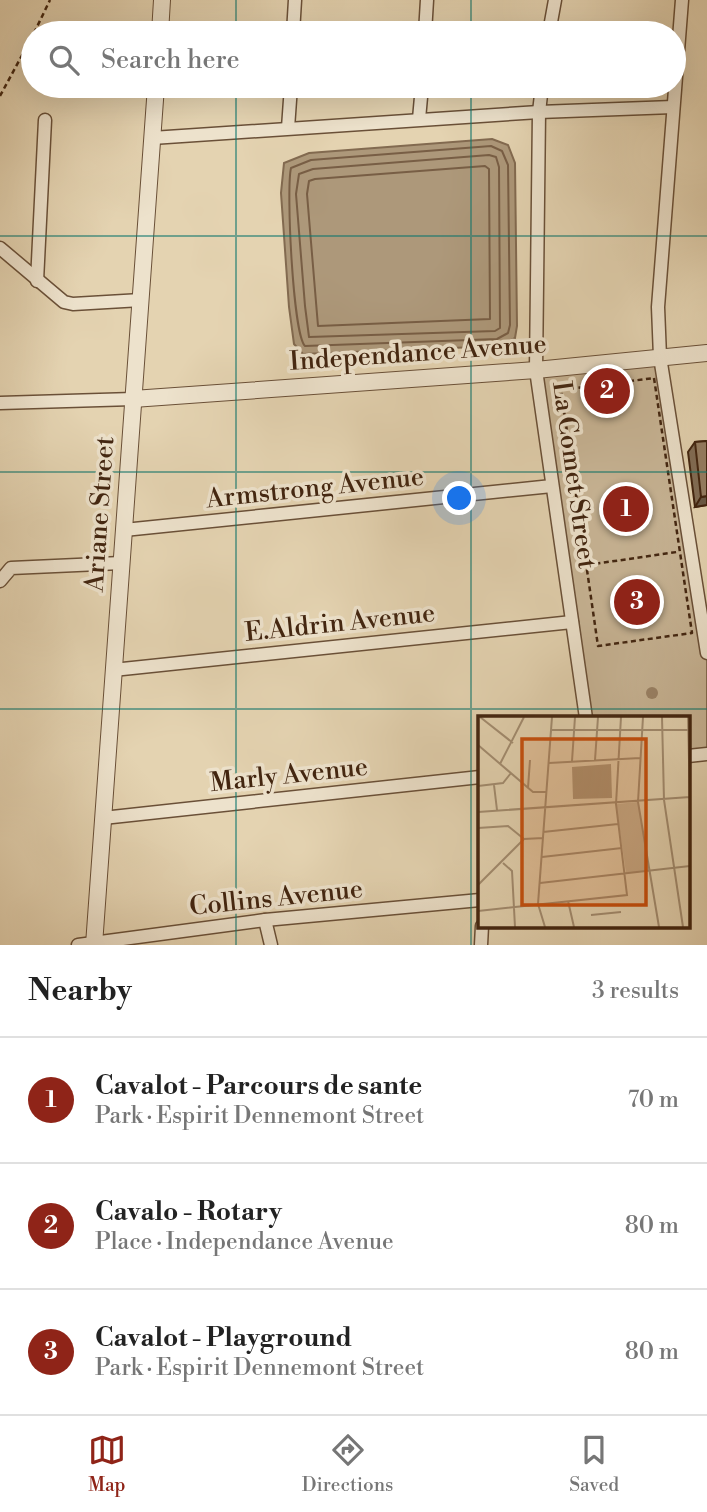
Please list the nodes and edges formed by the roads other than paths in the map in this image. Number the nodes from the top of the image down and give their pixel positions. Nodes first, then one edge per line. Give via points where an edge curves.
1 (162, 0) edge
2 (295, 0) edge
3 (427, 0) edge
4 (555, 0) edge
5 (682, 0) edge
6 (161, 21) edge
7 (294, 21) edge
8 (426, 21) edge
9 (551, 21) edge
10 (680, 21) edge
11 (155, 98) edge
12 (289, 98) edge
13 (421, 98) edge
14 (541, 98) edge
15 (674, 98) edge
16 (673, 107) junction
17 (539, 112) junction
18 (46, 120) dead end
19 (419, 120) junction
20 (288, 128) junction
21 (152, 138) junction
22 (0, 248) edge
23 (37, 281) junction
24 (141, 300) junction
25 (707, 353) edge
26 (660, 357) junction
27 (537, 370) junction
28 (133, 399) junction
29 (0, 403) edge
30 (552, 486) junction
31 (124, 530) junction
32 (0, 558) edge
33 (121, 563) junction
34 (11, 568) junction
35 (0, 581) edge
36 (572, 622) junction
37 (707, 653) edge
38 (113, 670) junction
39 (586, 716) edge
40 (478, 777) edge
41 (103, 818) junction
42 (478, 900) edge
43 (265, 920) junction
44 (89, 944) edge
45 (271, 945) edge

1 - 6 street
2 - 7 street
3 - 8 street
4 - 9 street
5 - 10 street
11 - 21 street, Ariane Street
12 - 20 street
13 - 19 street
14 - 17 street, La Comet Street
15 - 16 street
16 - 17 street
16 - 26 street via 658,307
17 - 19 street
17 - 27 street, La Comet Street
18 - 23 street
19 - 20 street
20 - 21 street
21 - 24 street, Ariane Street
22 - 23 street
23 - 24 street via 73,304
24 - 28 street, Ariane Street
25 - 26 street, Independance Avenue
26 - 27 street, Independance Avenue
26 - 37 street
27 - 28 street, Independance Avenue
27 - 30 street, La Comet Street
28 - 29 street
28 - 31 street, Ariane Street
30 - 31 street, Armstrong Avenue
30 - 36 street, La Comet Street
31 - 33 street, Ariane Street
32 - 34 street
33 - 34 street
33 - 38 street, Ariane Street
34 - 35 street
36 - 38 street, E.Aldrin Avenue
36 - 39 street, La Comet Street
38 - 41 street, Ariane Street
40 - 41 street, Marly Avenue
41 - 44 street, Ariane Street
42 - 43 street, Collins Avenue
43 - 44 street, Collins Avenue
43 - 45 street

